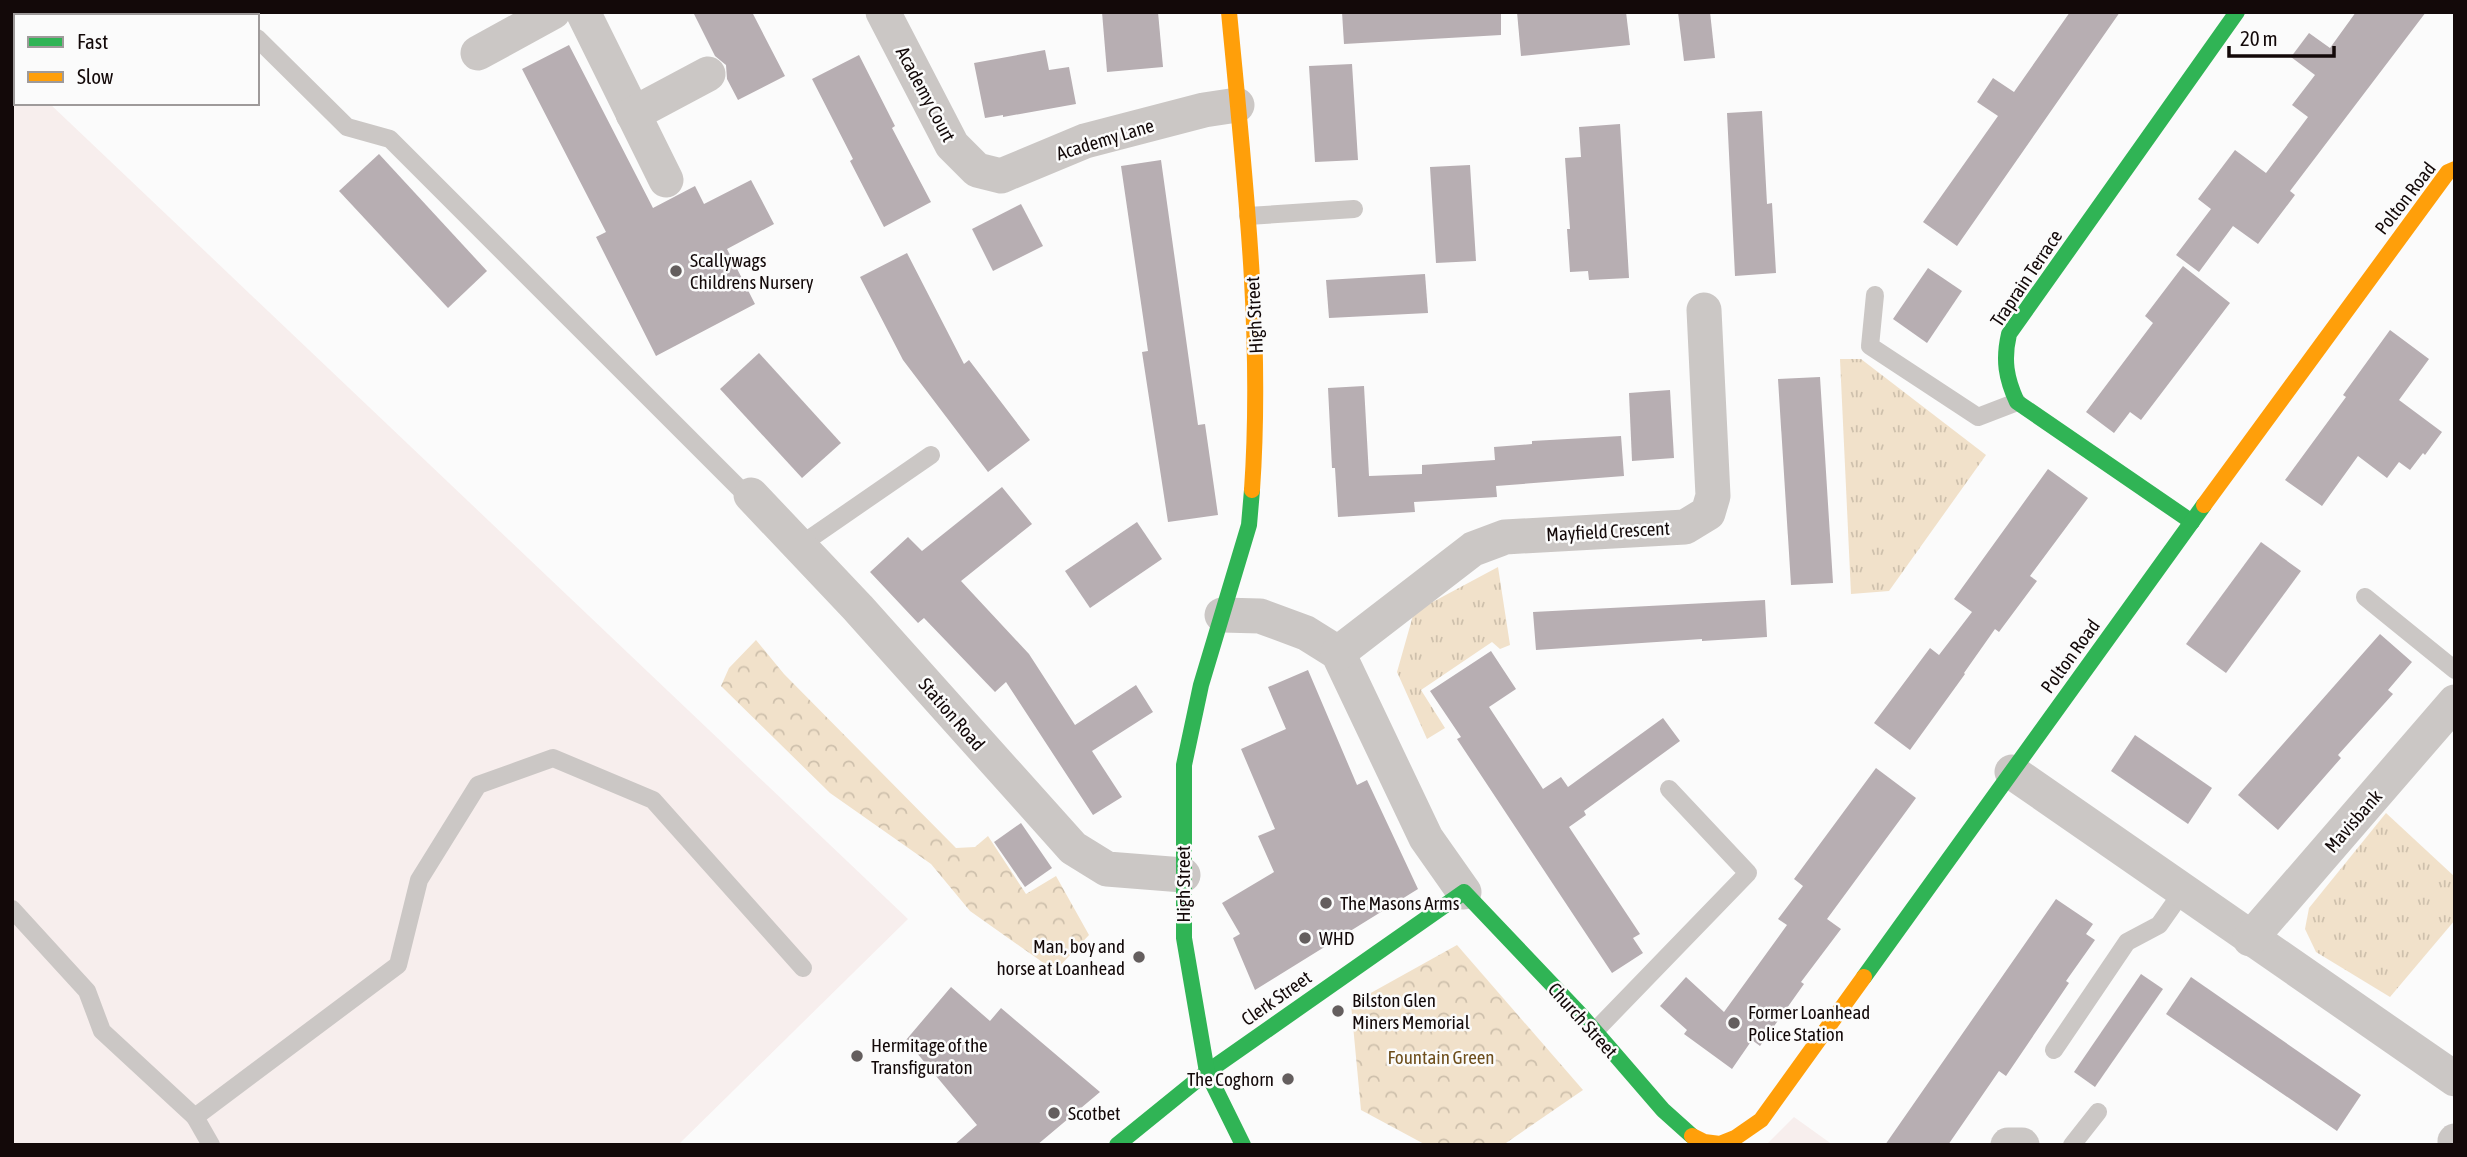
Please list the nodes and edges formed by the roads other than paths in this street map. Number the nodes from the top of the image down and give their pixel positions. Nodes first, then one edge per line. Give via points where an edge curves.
1 (553, 12) edge
2 (583, 12) edge
3 (883, 12) edge
4 (1229, 12) edge
5 (2237, 12) edge
6 (259, 40) edge
7 (478, 53) dead end
8 (708, 74) dead end
9 (1237, 105) junction
10 (633, 114) junction
11 (2455, 169) edge
12 (977, 170) joint
13 (666, 180) dead end
14 (1354, 209) dead end
15 (1248, 216) junction
16 (1875, 295) dead end
17 (1704, 310) dead end
18 (2017, 402) junction
19 (931, 455) dead end
20 (751, 495) joint
21 (2192, 522) junction
22 (799, 546) junction
23 (2365, 597) dead end
24 (1222, 615) junction
25 (1338, 653) junction
26 (2455, 670) edge
27 (2455, 702) edge
28 (2012, 772) junction
29 (1669, 789) dead end
30 (1183, 875) junction
31 (2183, 891) junction
32 (1464, 892) junction
33 (12, 909) edge
34 (2250, 939) junction
35 (803, 968) dead end
36 (1595, 1031) junction
37 (2054, 1050) dead end
38 (1208, 1072) junction
39 (2455, 1079) edge
40 (2098, 1112) dead end
41 (195, 1117) junction
42 (1705, 1144) edge
43 (211, 1145) edge
44 (1117, 1145) edge
45 (1243, 1145) edge
46 (2008, 1145) edge
47 (2022, 1145) edge
48 (2072, 1145) edge

1 - 7 street
2 - 10 street
3 - 12 street, Academy Court via 952,145
4 - 9 street, High Street
5 - 18 street, Traprain Terrace via 2010,334 2004,356 2006,380
6 - 20 lane via 347,127 390,139
8 - 10 street
9 - 12 street, Academy Lane via 1085,141 1001,176
9 - 15 street, High Street
10 - 13 street
11 - 21 street, Polton Road via 2448,172
14 - 15 lane
15 - 24 street, High Street via 1257,370 1254,458 1249,525
16 - 18 lane via 1870,346 1978,417
17 - 25 street, Mayfield Crescent via 1713,496 1708,513 1685,527 1505,537 1473,549
18 - 21 street
19 - 22 lane
20 - 22 street, Station Road
21 - 28 street, Polton Road
22 - 30 street, Station Road via 1073,848 1107,869
23 - 26 lane
24 - 25 street via 1260,616
24 - 30 street, High Street via 1184,765
25 - 32 street via 1426,838
27 - 34 street, Mavisbank
28 - 31 street
28 - 42 street, Polton Road via 1761,1120 1737,1138
29 - 36 lane via 1748,873
30 - 38 street, High Street via 1184,937
31 - 34 street
31 - 37 lane via 2159,925 2127,942
32 - 36 street, Church Street
32 - 38 street, Clerk Street
33 - 41 lane via 87,991 102,1031
34 - 39 street
35 - 41 lane via 653,800 553,758 478,785 419,880 398,965
36 - 42 street, Church Street via 1676,1124
38 - 44 street, Clerk Street
38 - 45 street, High Street
40 - 48 lane
41 - 43 lane
46 - 47 street

